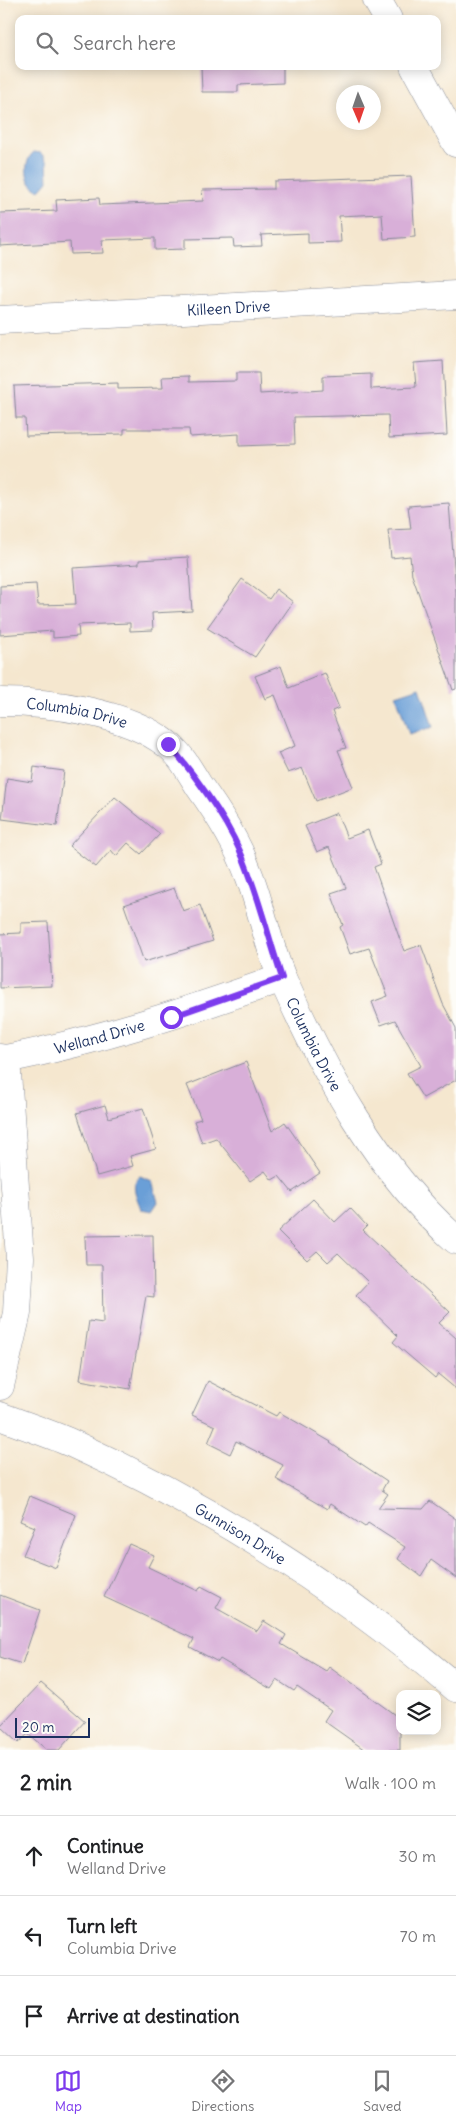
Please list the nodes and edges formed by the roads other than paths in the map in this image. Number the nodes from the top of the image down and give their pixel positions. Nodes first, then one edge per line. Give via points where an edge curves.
1 (378, 0) edge
2 (386, 15) edge
3 (416, 70) edge
4 (456, 143) edge
5 (456, 295) edge
6 (0, 320) edge
7 (0, 702) edge
8 (282, 978) junction
9 (3, 1059) edge
10 (456, 1240) edge
11 (0, 1386) edge
12 (0, 1416) edge
13 (456, 1688) edge

1 - 2 street
3 - 4 street
5 - 6 street, Killeen Drive
7 - 8 street, Columbia Drive via 53,705 98,716 142,729 168,744 223,820 239,850
8 - 9 street, Welland Drive via 171,1017 72,1046
8 - 10 street, Columbia Drive via 324,1062 368,1139 406,1190
9 - 11 street via 20,1258 16,1313
12 - 13 street, Gunnison Drive via 69,1443 140,1477 266,1548 320,1583

